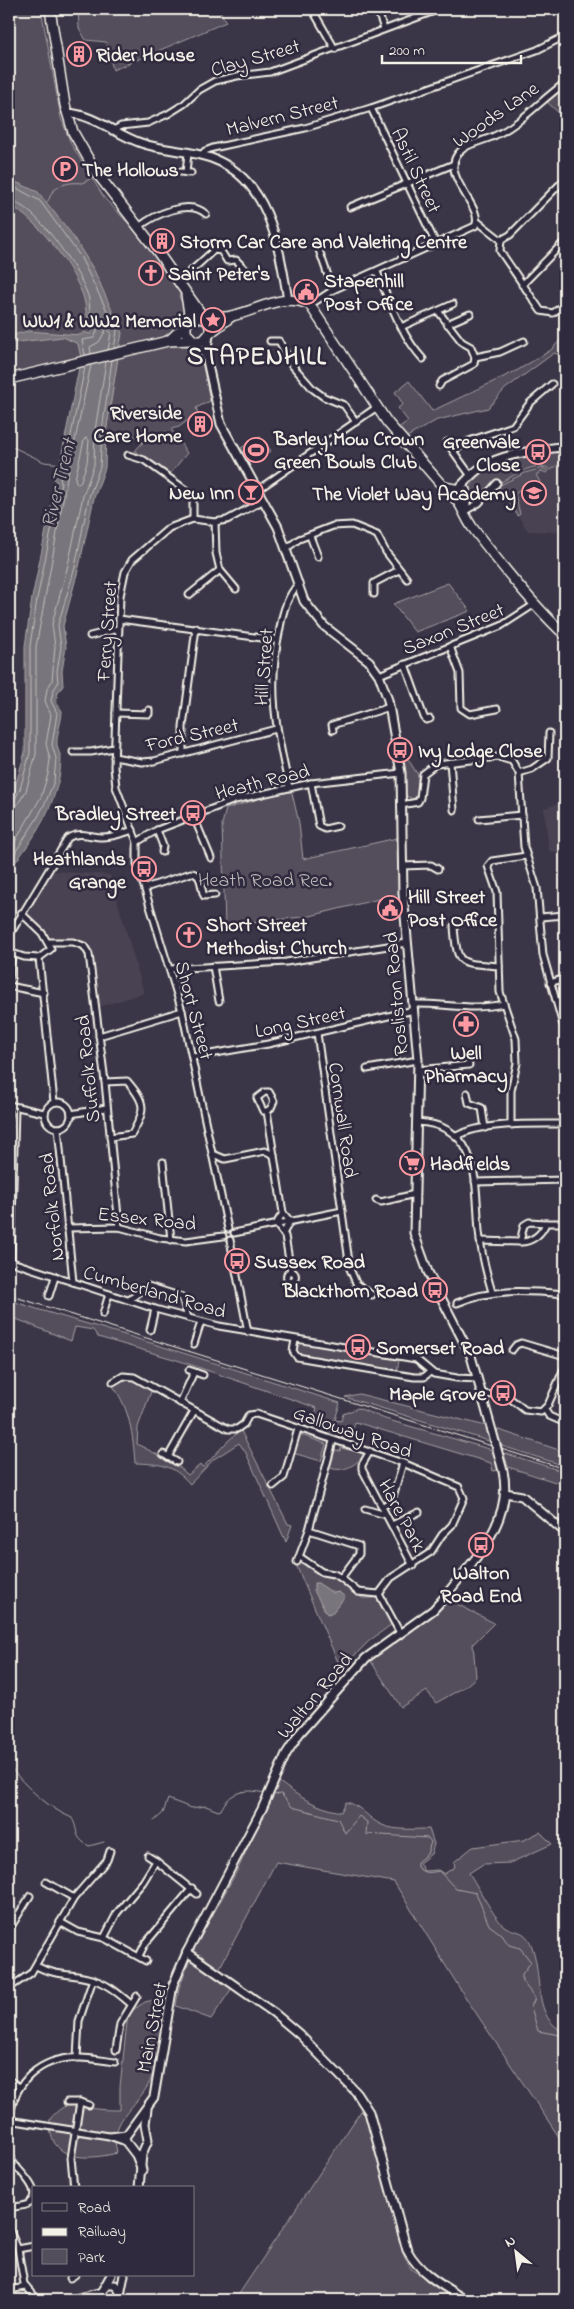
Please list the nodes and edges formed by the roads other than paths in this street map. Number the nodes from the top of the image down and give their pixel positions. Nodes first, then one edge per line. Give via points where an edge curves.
1 (50, 9) edge
2 (312, 9) edge
3 (377, 9) edge
4 (440, 9) edge
5 (425, 11) edge
6 (384, 29) junction
7 (565, 36) edge
8 (335, 49) junction
9 (565, 83) edge
10 (371, 108) junction
11 (68, 113) junction
12 (112, 130) junction
13 (188, 153) junction
14 (202, 155) junction
15 (454, 164) junction
16 (185, 173) dead end
17 (565, 179) edge
18 (406, 183) junction
19 (202, 202) dead end
20 (198, 207) junction
21 (350, 207) dead end
22 (206, 214) dead end
23 (478, 222) junction
24 (139, 227) junction
25 (501, 240) junction
26 (565, 241) edge
27 (436, 244) junction
28 (319, 250) dead end
29 (246, 270) dead end
30 (377, 272) junction
31 (179, 282) junction
32 (522, 285) junction
33 (333, 290) junction
34 (186, 294) junction
35 (293, 301) junction
36 (453, 304) dead end
37 (565, 304) edge
38 (310, 305) junction
39 (438, 311) junction
40 (470, 314) dead end
41 (232, 316) junction
42 (204, 318) junction
43 (187, 323) junction
44 (447, 324) junction
45 (401, 327) junction
46 (210, 334) junction
47 (168, 341) junction
48 (193, 341) junction
49 (270, 341) dead end
50 (524, 341) dead end
51 (206, 356) junction
52 (475, 357) junction
53 (423, 359) dead end
54 (11, 378) edge
55 (439, 382) dead end
56 (552, 384) dead end
57 (377, 407) junction
58 (356, 422) junction
59 (447, 442) dead end
60 (565, 446) edge
61 (453, 451) junction
62 (128, 455) dead end
63 (471, 476) junction
64 (497, 482) dead end
65 (259, 488) junction
66 (460, 493) junction
67 (264, 500) junction
68 (465, 511) junction
69 (193, 519) junction
70 (215, 522) junction
71 (310, 536) junction
72 (287, 548) junction
73 (318, 557) dead end
74 (220, 570) junction
75 (399, 570) junction
76 (407, 579) dead end
77 (299, 583) junction
78 (236, 589) dead end
79 (374, 594) dead end
80 (189, 595) dead end
81 (535, 604) junction
82 (119, 619) junction
83 (196, 628) junction
84 (118, 629) junction
85 (565, 635) edge
86 (90, 636) dead end
87 (277, 640) junction
88 (450, 646) junction
89 (405, 664) junction
90 (379, 675) junction
91 (390, 707) junction
92 (493, 708) dead end
93 (149, 710) dead end
94 (116, 713) junction
95 (430, 719) dead end
96 (276, 729) junction
97 (333, 730) dead end
98 (549, 733) dead end
99 (114, 748) junction
100 (73, 752) dead end
101 (184, 754) junction
102 (114, 757) junction
103 (450, 762) junction
104 (519, 773) junction
105 (401, 774) junction
106 (311, 783) junction
107 (289, 787) junction
108 (401, 805) junction
109 (454, 810) dead end
110 (193, 815) junction
111 (522, 815) junction
112 (479, 819) dead end
113 (338, 826) dead end
114 (133, 830) junction
115 (157, 830) junction
116 (137, 842) junction
117 (162, 852) dead end
118 (526, 856) junction
119 (211, 858) dead end
120 (402, 866) junction
121 (438, 869) dead end
122 (145, 888) junction
123 (215, 896) dead end
124 (21, 913) junction
125 (565, 915) edge
126 (540, 916) junction
127 (454, 926) dead end
128 (9, 936) edge
129 (48, 942) junction
130 (407, 943) junction
131 (11, 952) edge
132 (39, 958) junction
133 (212, 966) junction
134 (499, 966) junction
135 (170, 969) junction
136 (9, 978) edge
137 (565, 978) edge
138 (550, 983) junction
139 (9, 986) edge
140 (44, 993) junction
141 (219, 1002) dead end
142 (503, 1004) junction
143 (414, 1008) junction
144 (182, 1011) junction
145 (565, 1032) edge
146 (317, 1033) junction
147 (99, 1036) junction
148 (192, 1058) junction
149 (418, 1060) junction
150 (469, 1065) dead end
151 (367, 1069) dead end
152 (418, 1070) junction
153 (105, 1082) junction
154 (467, 1093) dead end
155 (54, 1102) junction
156 (9, 1105) edge
157 (15, 1107) junction
158 (106, 1108) junction
159 (266, 1111) dead end
160 (44, 1113) junction
161 (71, 1114) junction
162 (417, 1122) junction
163 (565, 1124) edge
164 (511, 1125) junction
165 (58, 1128) junction
166 (485, 1128) junction
167 (457, 1136) junction
168 (110, 1137) junction
169 (272, 1145) junction
170 (265, 1151) junction
171 (274, 1155) junction
172 (213, 1156) junction
173 (225, 1159) junction
174 (163, 1162) dead end
175 (216, 1169) junction
176 (565, 1180) edge
177 (474, 1182) junction
178 (415, 1194) junction
179 (376, 1200) dead end
180 (342, 1211) junction
181 (283, 1213) junction
182 (290, 1221) junction
183 (546, 1223) junction
184 (565, 1223) edge
185 (276, 1224) junction
186 (119, 1227) junction
187 (67, 1228) junction
188 (228, 1229) junction
189 (284, 1232) junction
190 (234, 1233) junction
191 (223, 1236) junction
192 (171, 1240) junction
193 (230, 1240) junction
194 (480, 1241) junction
195 (520, 1242) junction
196 (10, 1263) edge
197 (290, 1272) dead end
198 (55, 1276) junction
199 (72, 1282) junction
200 (492, 1292) junction
201 (48, 1293) dead end
202 (109, 1294) junction
203 (565, 1294) edge
204 (372, 1295) dead end
205 (129, 1300) junction
206 (457, 1303) dead end
207 (156, 1309) junction
208 (105, 1313) dead end
209 (188, 1318) junction
210 (201, 1322) junction
211 (149, 1330) dead end
212 (248, 1332) junction
213 (295, 1340) junction
214 (193, 1342) dead end
215 (512, 1350) dead end
216 (565, 1356) edge
217 (565, 1366) edge
218 (430, 1372) junction
219 (203, 1375) dead end
220 (478, 1379) junction
221 (114, 1382) dead end
222 (482, 1394) junction
223 (180, 1403) junction
224 (545, 1410) junction
225 (194, 1411) junction
226 (565, 1423) edge
227 (298, 1429) junction
228 (492, 1431) joint
229 (333, 1441) junction
230 (370, 1451) junction
231 (163, 1454) dead end
232 (168, 1457) junction
233 (177, 1462) dead end
234 (403, 1463) junction
235 (273, 1486) dead end
236 (505, 1493) junction
237 (382, 1506) junction
238 (365, 1509) dead end
239 (419, 1512) dead end
240 (385, 1513) junction
241 (392, 1525) junction
242 (309, 1530) junction
243 (565, 1532) edge
244 (413, 1566) junction
245 (341, 1578) junction
246 (379, 1594) junction
247 (400, 1633) junction
248 (110, 1850) dead end
249 (148, 1856) dead end
250 (156, 1861) junction
251 (46, 1882) dead end
252 (192, 1888) junction
253 (197, 1894) dead end
254 (30, 1896) dead end
255 (74, 1898) junction
256 (60, 1922) junction
257 (9, 1930) edge
258 (104, 1938) junction
259 (188, 1952) junction
260 (139, 1956) junction
261 (146, 1961) dead end
262 (36, 1966) junction
263 (93, 1979) junction
264 (9, 1988) edge
265 (137, 1996) dead end
266 (131, 2004) junction
267 (116, 2050) dead end
268 (77, 2058) junction
269 (115, 2062) dead end
270 (9, 2080) edge
271 (19, 2087) junction
272 (67, 2102) dead end
273 (80, 2102) junction
274 (89, 2105) dead end
275 (147, 2109) junction
276 (9, 2120) edge
277 (132, 2128) junction
278 (75, 2130) junction
279 (146, 2132) junction
280 (126, 2134) junction
281 (109, 2136) junction
282 (126, 2142) junction
283 (144, 2148) junction
284 (9, 2149) edge
285 (132, 2149) junction
286 (10, 2161) edge
287 (142, 2170) junction
288 (32, 2186) edge
289 (74, 2186) edge
290 (139, 2186) edge
291 (32, 2200) edge
292 (9, 2208) edge
293 (9, 2229) edge
294 (9, 2246) edge
295 (32, 2246) edge
296 (17, 2247) junction
297 (110, 2276) edge
298 (124, 2276) edge
299 (26, 2287) junction
300 (9, 2290) edge
301 (102, 2290) junction
302 (82, 2296) junction
303 (120, 2298) edge
304 (38, 2300) edge
305 (66, 2300) edge
306 (102, 2300) edge
307 (466, 2300) edge

1 - 11 highway
2 - 8 street
3 - 6 street
4 - 5 street, Clay Street
5 - 6 street, Clay Street
6 - 8 street, Clay Street
7 - 10 street, Malvern Street via 536,50
8 - 12 street, Clay Street via 270,72 215,81 168,114 148,123
9 - 15 street, Woods Lane via 495,136 462,150
10 - 14 street, Malvern Street via 305,128 213,148
10 - 18 street, Astil Street
11 - 12 street via 84,116
11 - 24 highway via 73,132 86,157
12 - 13 street via 157,148
13 - 14 street
13 - 16 street
14 - 35 street via 227,165 249,182 261,199
15 - 18 street
15 - 23 street, Woods Lane via 454,171
17 - 25 street via 514,232
18 - 21 street
18 - 27 street, Astil Street
19 - 20 street
20 - 22 street
20 - 24 street via 189,206 154,215
23 - 25 street
23 - 27 street
24 - 31 highway
25 - 32 street via 500,251
26 - 32 street
27 - 30 street
28 - 33 street
29 - 31 street via 236,260 227,261 221,251 214,250
30 - 33 street
30 - 45 street
31 - 34 highway
32 - 37 street via 541,311 552,313
33 - 38 street
34 - 42 highway
34 - 43 highway
35 - 38 highway
35 - 41 highway via 270,303
36 - 39 street
38 - 57 highway
39 - 44 street
39 - 45 street
40 - 44 street
41 - 42 highway
41 - 46 highway
42 - 43 highway via 197,316
42 - 46 highway via 210,326
43 - 47 highway
43 - 48 highway via 186,333
44 - 52 street via 462,342 471,347
45 - 53 street
46 - 48 highway via 203,341
46 - 51 street
47 - 48 highway
47 - 54 highway
48 - 51 street
49 - 58 street via 279,341 292,365 313,389 344,405
50 - 52 street via 500,352
51 - 65 street via 221,424
52 - 55 street via 474,364
56 - 61 street via 530,403 513,426 469,441
57 - 58 street
57 - 66 highway via 443,487
58 - 65 street
59 - 61 street
60 - 63 street via 498,460
61 - 63 street
62 - 69 street via 144,460 193,495
63 - 66 street
64 - 68 street via 479,503
65 - 67 street
66 - 68 highway
67 - 70 street, Ferry Street via 237,516
67 - 72 street
68 - 81 highway via 472,526
69 - 70 street, Ferry Street
69 - 82 street, Ferry Street via 169,528 132,560 124,577
70 - 74 street
71 - 72 street
71 - 73 street
71 - 75 street via 333,526 352,525 377,535
72 - 77 street
74 - 78 street
74 - 80 street
75 - 76 street
75 - 79 street via 374,583
77 - 87 street, Hill Street via 285,604
77 - 90 street, Rosliston Road via 304,601 324,626 369,661
81 - 85 highway
81 - 88 street, Saxon Street via 501,626
82 - 83 street
82 - 84 street, Ferry Street
83 - 87 street
83 - 101 street via 183,728
84 - 86 street
84 - 94 street, Ferry Street
87 - 96 street, Hill Street via 273,693
88 - 89 street, Saxon Street
88 - 92 street via 460,673 461,708 470,714
89 - 90 street, Saxon Street
89 - 95 street via 424,716 426,720
90 - 91 street, Rosliston Road
91 - 97 street via 332,725
91 - 105 street, Rosliston Road
93 - 94 street via 149,714
94 - 99 street, Ferry Street
96 - 101 street, Ford Street
96 - 107 street, Hill Street
98 - 104 street via 548,758
99 - 100 street
99 - 102 street, Ferry Street
101 - 102 street, Ford Street via 142,762
102 - 114 street, Ferry Street via 116,787
103 - 104 street via 502,758 512,761
103 - 108 street via 427,769 421,777 418,802
103 - 109 street
104 - 111 street
105 - 106 street, Heath Road
105 - 108 street, Rosliston Road
106 - 107 street, Heath Road
106 - 113 street via 319,826 325,829
107 - 110 street, Heath Road via 235,800
108 - 120 street, Rosliston Road
110 - 115 street, Heath Road
110 - 119 street
111 - 112 street
111 - 118 street
114 - 116 street, Ferry Street
114 - 124 street via 117,836 78,834 68,838
115 - 116 street, Heath Road
115 - 117 street
116 - 122 street, Short Street via 137,864
118 - 126 street via 537,888
118 - 134 street via 492,861 488,866 497,892
120 - 121 street via 431,865
120 - 130 street, Rosliston Road
122 - 123 street via 196,874 200,876 204,896
122 - 135 street, Short Street
124 - 128 street
124 - 129 street
125 - 126 street
126 - 138 street via 543,955
127 - 134 street via 460,960 469,964
129 - 132 street via 51,949
129 - 147 street, Suffolk Road via 73,942 84,946 89,954
130 - 133 street via 286,962
130 - 143 street, Rosliston Road
131 - 132 street
131 - 136 street
132 - 140 street
133 - 135 street
133 - 141 street
134 - 142 street
135 - 144 street, Short Street
137 - 138 street
138 - 145 street
139 - 140 street
140 - 155 street
142 - 143 street, Long Street via 487,1008 437,1003
142 - 164 street via 516,1039 518,1063 511,1092
143 - 146 street, Long Street
143 - 149 street, Rosliston Road
144 - 147 street
144 - 148 street, Short Street
146 - 148 street, Long Street
146 - 180 street, Cornwall Road
147 - 153 street, Suffolk Road
148 - 172 street, Short Street
149 - 151 street
149 - 152 street, Rosliston Road
150 - 152 street
152 - 162 street, Rosliston Road
153 - 158 street, Suffolk Road
153 - 168 street via 127,1081 141,1097 143,1114 132,1134
154 - 166 street via 469,1103 482,1108
155 - 160 street
155 - 161 street via 66,1104
156 - 157 street
157 - 160 street
157 - 196 street
158 - 161 street
158 - 168 street, Suffolk Road
159 - 169 street
160 - 165 street via 47,1123
161 - 165 street via 67,1125
162 - 167 street via 445,1126
162 - 178 street, Rosliston Road
163 - 164 street
164 - 166 street
165 - 187 street, Norfolk Road
166 - 167 street
167 - 177 street via 466,1148
168 - 186 street, Suffolk Road
169 - 170 street
169 - 171 street
170 - 171 street
170 - 173 street
171 - 181 street
172 - 173 street
172 - 175 street
173 - 175 street
174 - 192 street
175 - 188 street
176 - 177 street
177 - 194 street
178 - 179 street via 381,1202
178 - 220 street, Rosliston Road via 414,1233 419,1249 471,1356
180 - 182 street
180 - 204 street, Cornwall Road via 350,1269 356,1283
181 - 182 street
181 - 185 street
182 - 185 street
182 - 189 street
183 - 184 street
183 - 195 street via 534,1238
183 - 195 street via 529,1222 524,1225
185 - 189 street
185 - 190 street
186 - 187 street, Essex Road
186 - 192 street, Essex Road
187 - 199 street, Norfolk Road
188 - 190 street
188 - 191 street
189 - 197 street
190 - 193 street
191 - 192 street, Essex Road
191 - 193 street
193 - 212 street
194 - 195 street
194 - 200 street
196 - 198 street, Cumberland Road
198 - 199 street, Cumberland Road
198 - 201 street
199 - 202 street, Cumberland Road
200 - 203 street
200 - 206 street
202 - 205 street, Cumberland Road
202 - 208 street
205 - 207 street, Cumberland Road
205 - 209 street via 148,1286 182,1298
207 - 209 street, Cumberland Road
207 - 211 street
209 - 210 street, Cumberland Road
210 - 212 street, Cumberland Road
210 - 214 street
212 - 213 street, Cumberland Road
213 - 218 street, Cumberland Road via 416,1359
213 - 218 street, Cumberland Road via 293,1351 297,1357 414,1377 424,1378
215 - 216 street via 522,1342
217 - 224 street
218 - 220 street, Cumberland Road
219 - 223 street via 191,1371
220 - 222 street, Rosliston Road
221 - 223 street, Galloway Road via 124,1376 134,1377
222 - 224 street via 507,1396 531,1412
222 - 228 street, Rosliston Road
223 - 225 street, Galloway Road
224 - 226 street via 549,1416
225 - 227 street, Galloway Road via 232,1430 241,1427 249,1415 256,1414
225 - 232 street
227 - 229 street, Galloway Road
227 - 235 street via 284,1476
228 - 236 street, Walton Road, bridge via 503,1471
229 - 230 street, Galloway Road
229 - 242 street
230 - 234 street, Galloway Road
230 - 237 street, Hare Park via 362,1469
231 - 232 street
232 - 233 street
234 - 237 street via 392,1500
234 - 244 street, Galloway Road via 460,1487 464,1496 452,1525 428,1556
236 - 243 street via 522,1496
236 - 247 street, Walton Road via 497,1526 443,1600
237 - 240 street, Hare Park
238 - 240 street
239 - 241 street
240 - 241 street, Hare Park
241 - 244 street, Hare Park
242 - 245 street via 299,1559
242 - 245 street via 359,1546 359,1554
244 - 246 street, Galloway Road via 392,1578
245 - 246 street via 358,1592
246 - 247 street
247 - 259 street, Walton Road via 366,1658 299,1734 286,1754 232,1869
248 - 255 street via 107,1860
249 - 250 street
250 - 252 street
250 - 258 street via 117,1913
251 - 255 street
252 - 253 street
252 - 260 street via 145,1944
254 - 257 street
255 - 256 street
256 - 258 street via 78,1932
256 - 262 street
258 - 260 street
259 - 275 street, Main Street via 173,1985 156,2090
259 - 307 street via 274,2013 356,2092 369,2112 407,2250 414,2263 426,2274
260 - 261 street
262 - 263 street via 51,1974
262 - 264 street via 32,1973
263 - 266 street via 112,1988
263 - 268 street via 79,2021
265 - 266 street
266 - 267 street via 120,2024
268 - 269 street
268 - 271 street via 46,2064
270 - 271 street
271 - 276 street
272 - 273 street
273 - 274 street
273 - 278 street
275 - 277 street
275 - 279 street
276 - 278 street
277 - 279 street via 138,2127
277 - 280 street
278 - 281 street
278 - 289 street via 70,2158
279 - 283 street via 148,2140
280 - 281 street
280 - 282 street
281 - 282 street
282 - 285 street
283 - 285 street
283 - 287 street
284 - 286 street
285 - 287 street
286 - 288 street
287 - 290 street
291 - 292 street via 26,2206
293 - 296 street
294 - 296 street
295 - 296 street
296 - 299 street
297 - 301 street
298 - 303 street
299 - 300 street
299 - 304 street
301 - 302 street
301 - 303 street via 112,2284 118,2287
301 - 306 street
302 - 305 street
302 - 306 street

